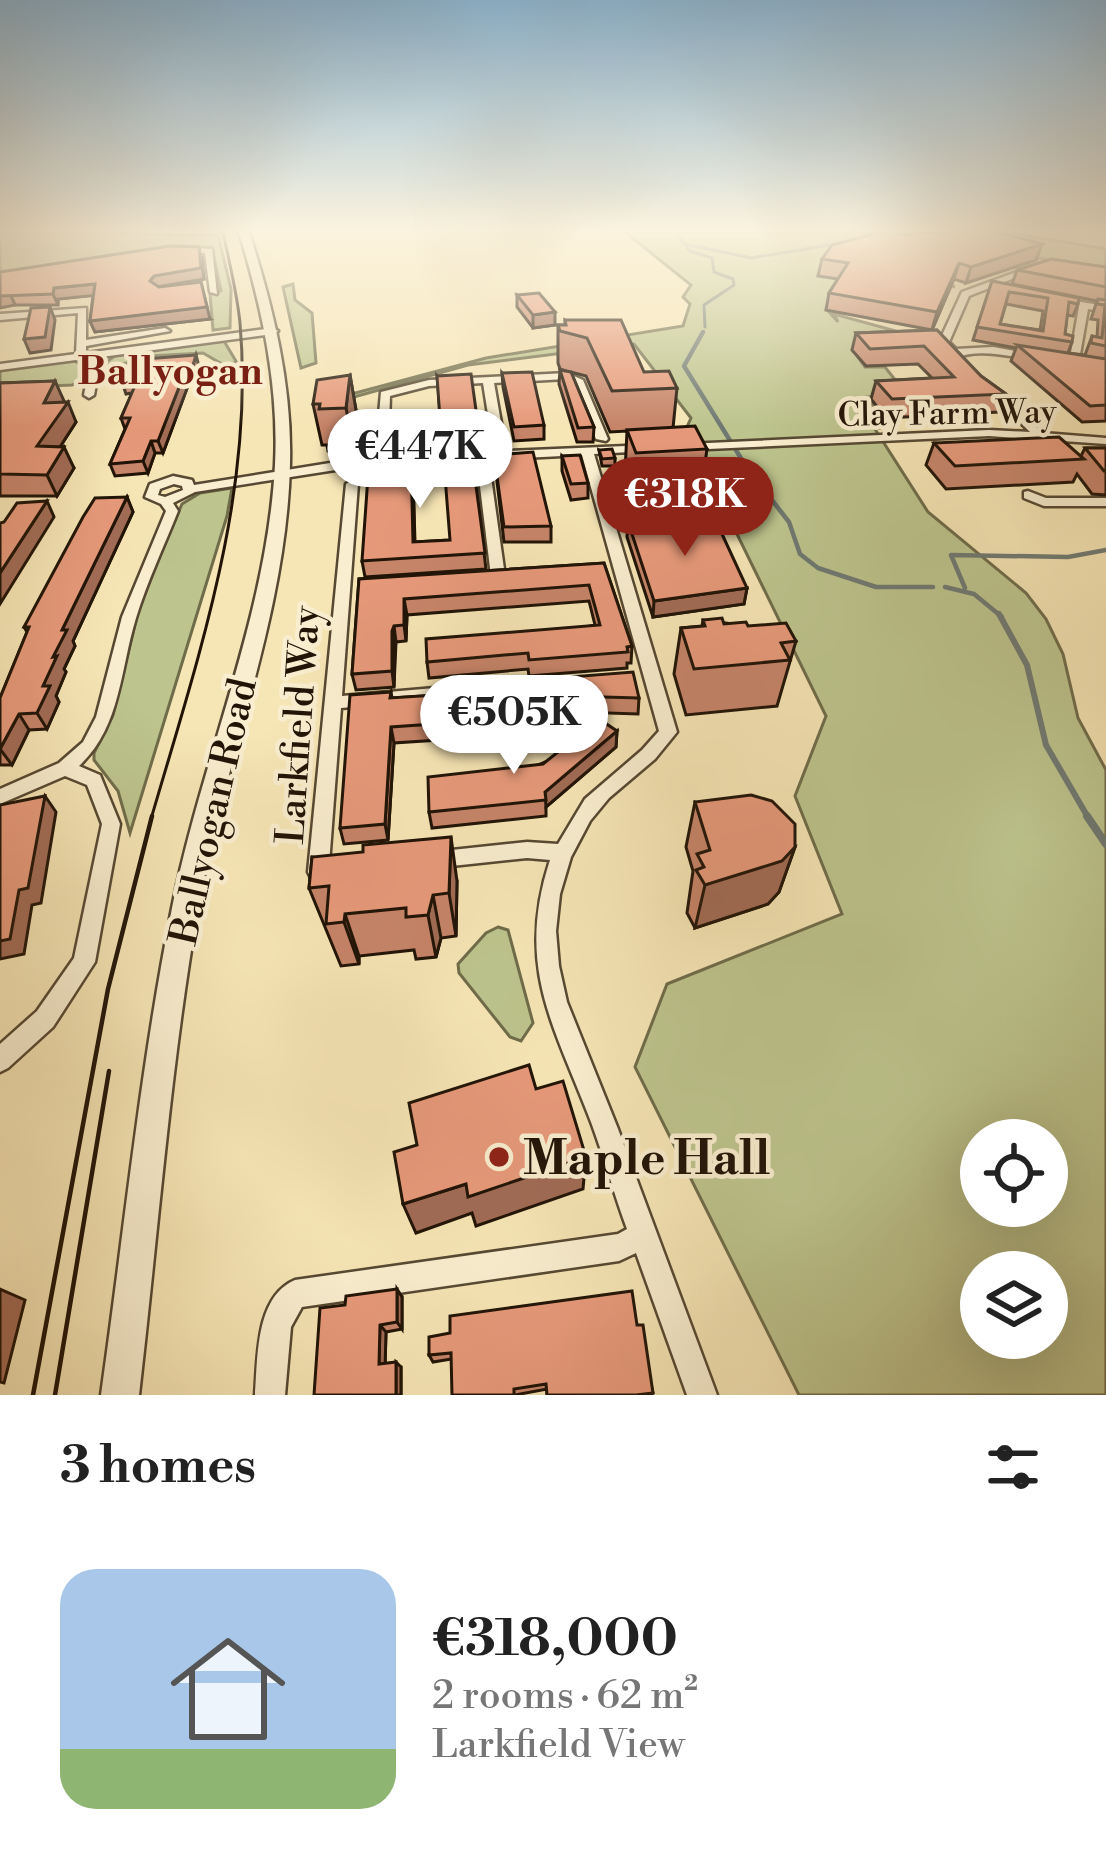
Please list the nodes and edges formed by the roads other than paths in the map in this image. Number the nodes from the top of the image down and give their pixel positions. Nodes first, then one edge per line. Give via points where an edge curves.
1 (263, 297) edge
2 (964, 297) edge
3 (1037, 298) edge
4 (1084, 306) junction
5 (1106, 309) edge
6 (0, 317) edge
7 (165, 331) dead end
8 (273, 331) junction
9 (80, 350) junction
10 (952, 352) junction
11 (97, 354) junction
12 (964, 363) edge
13 (1074, 364) junction
14 (0, 367) edge
15 (1090, 367) edge
16 (976, 374) edge
17 (488, 380) junction
18 (89, 395) dead end
19 (1038, 434) junction
20 (602, 439) dead end
21 (1106, 441) edge
22 (586, 451) junction
23 (368, 452) dead end
24 (501, 456) junction
25 (484, 470) dead end
26 (292, 474) junction
27 (352, 484) dead end
28 (1028, 494) dead end
29 (1106, 502) edge
30 (623, 568) junction
31 (604, 570) edge
32 (520, 575) edge
33 (499, 577) junction
34 (476, 578) edge
35 (363, 586) edge
36 (341, 587) junction
37 (655, 676) junction
38 (632, 678) edge
39 (562, 683) edge
40 (332, 703) junction
41 (65, 768) junction
42 (0, 797) edge
43 (563, 853) junction
44 (411, 862) edge
45 (342, 869) edge
46 (0, 1060) edge
47 (643, 1236) junction
48 (120, 1395) edge
49 (270, 1395) edge
50 (702, 1395) edge

1 - 8 street, Ballyogan Road
2 - 10 street via 944,341
3 - 4 street
4 - 5 street
4 - 13 street
6 - 9 street via 84,312
7 - 9 street
8 - 11 street
8 - 26 street, Ballyogan Road
9 - 11 street
9 - 14 street
10 - 12 street
10 - 13 street via 993,350
11 - 18 street
13 - 15 street
16 - 19 street
17 - 20 street via 578,380
17 - 23 street via 385,394 382,451
17 - 24 street
19 - 21 street, Clay Farm Way
19 - 22 street, Clay Farm Way
22 - 24 street, Clay Farm Way
22 - 30 street
24 - 26 street, Clay Farm Way
25 - 33 street
26 - 41 street, Clay Farm Way via 190,489 166,501 172,511 129,617 104,716
26 - 48 street, Ballyogan Road via 185,905
27 - 36 street, Larkfield Way
28 - 29 street via 1044,502
30 - 31 street
30 - 37 street
32 - 33 street
33 - 34 street
35 - 36 street
36 - 40 street, Larkfield Way
37 - 38 street
37 - 43 street via 668,733 603,790
39 - 40 street
40 - 45 street, Larkfield Way via 318,872
41 - 42 street
41 - 46 street via 94,780 111,824 84,962 45,1019
43 - 44 street
43 - 47 street via 543,937 548,978
47 - 49 street via 619,1247 295,1294 277,1323
47 - 50 street

